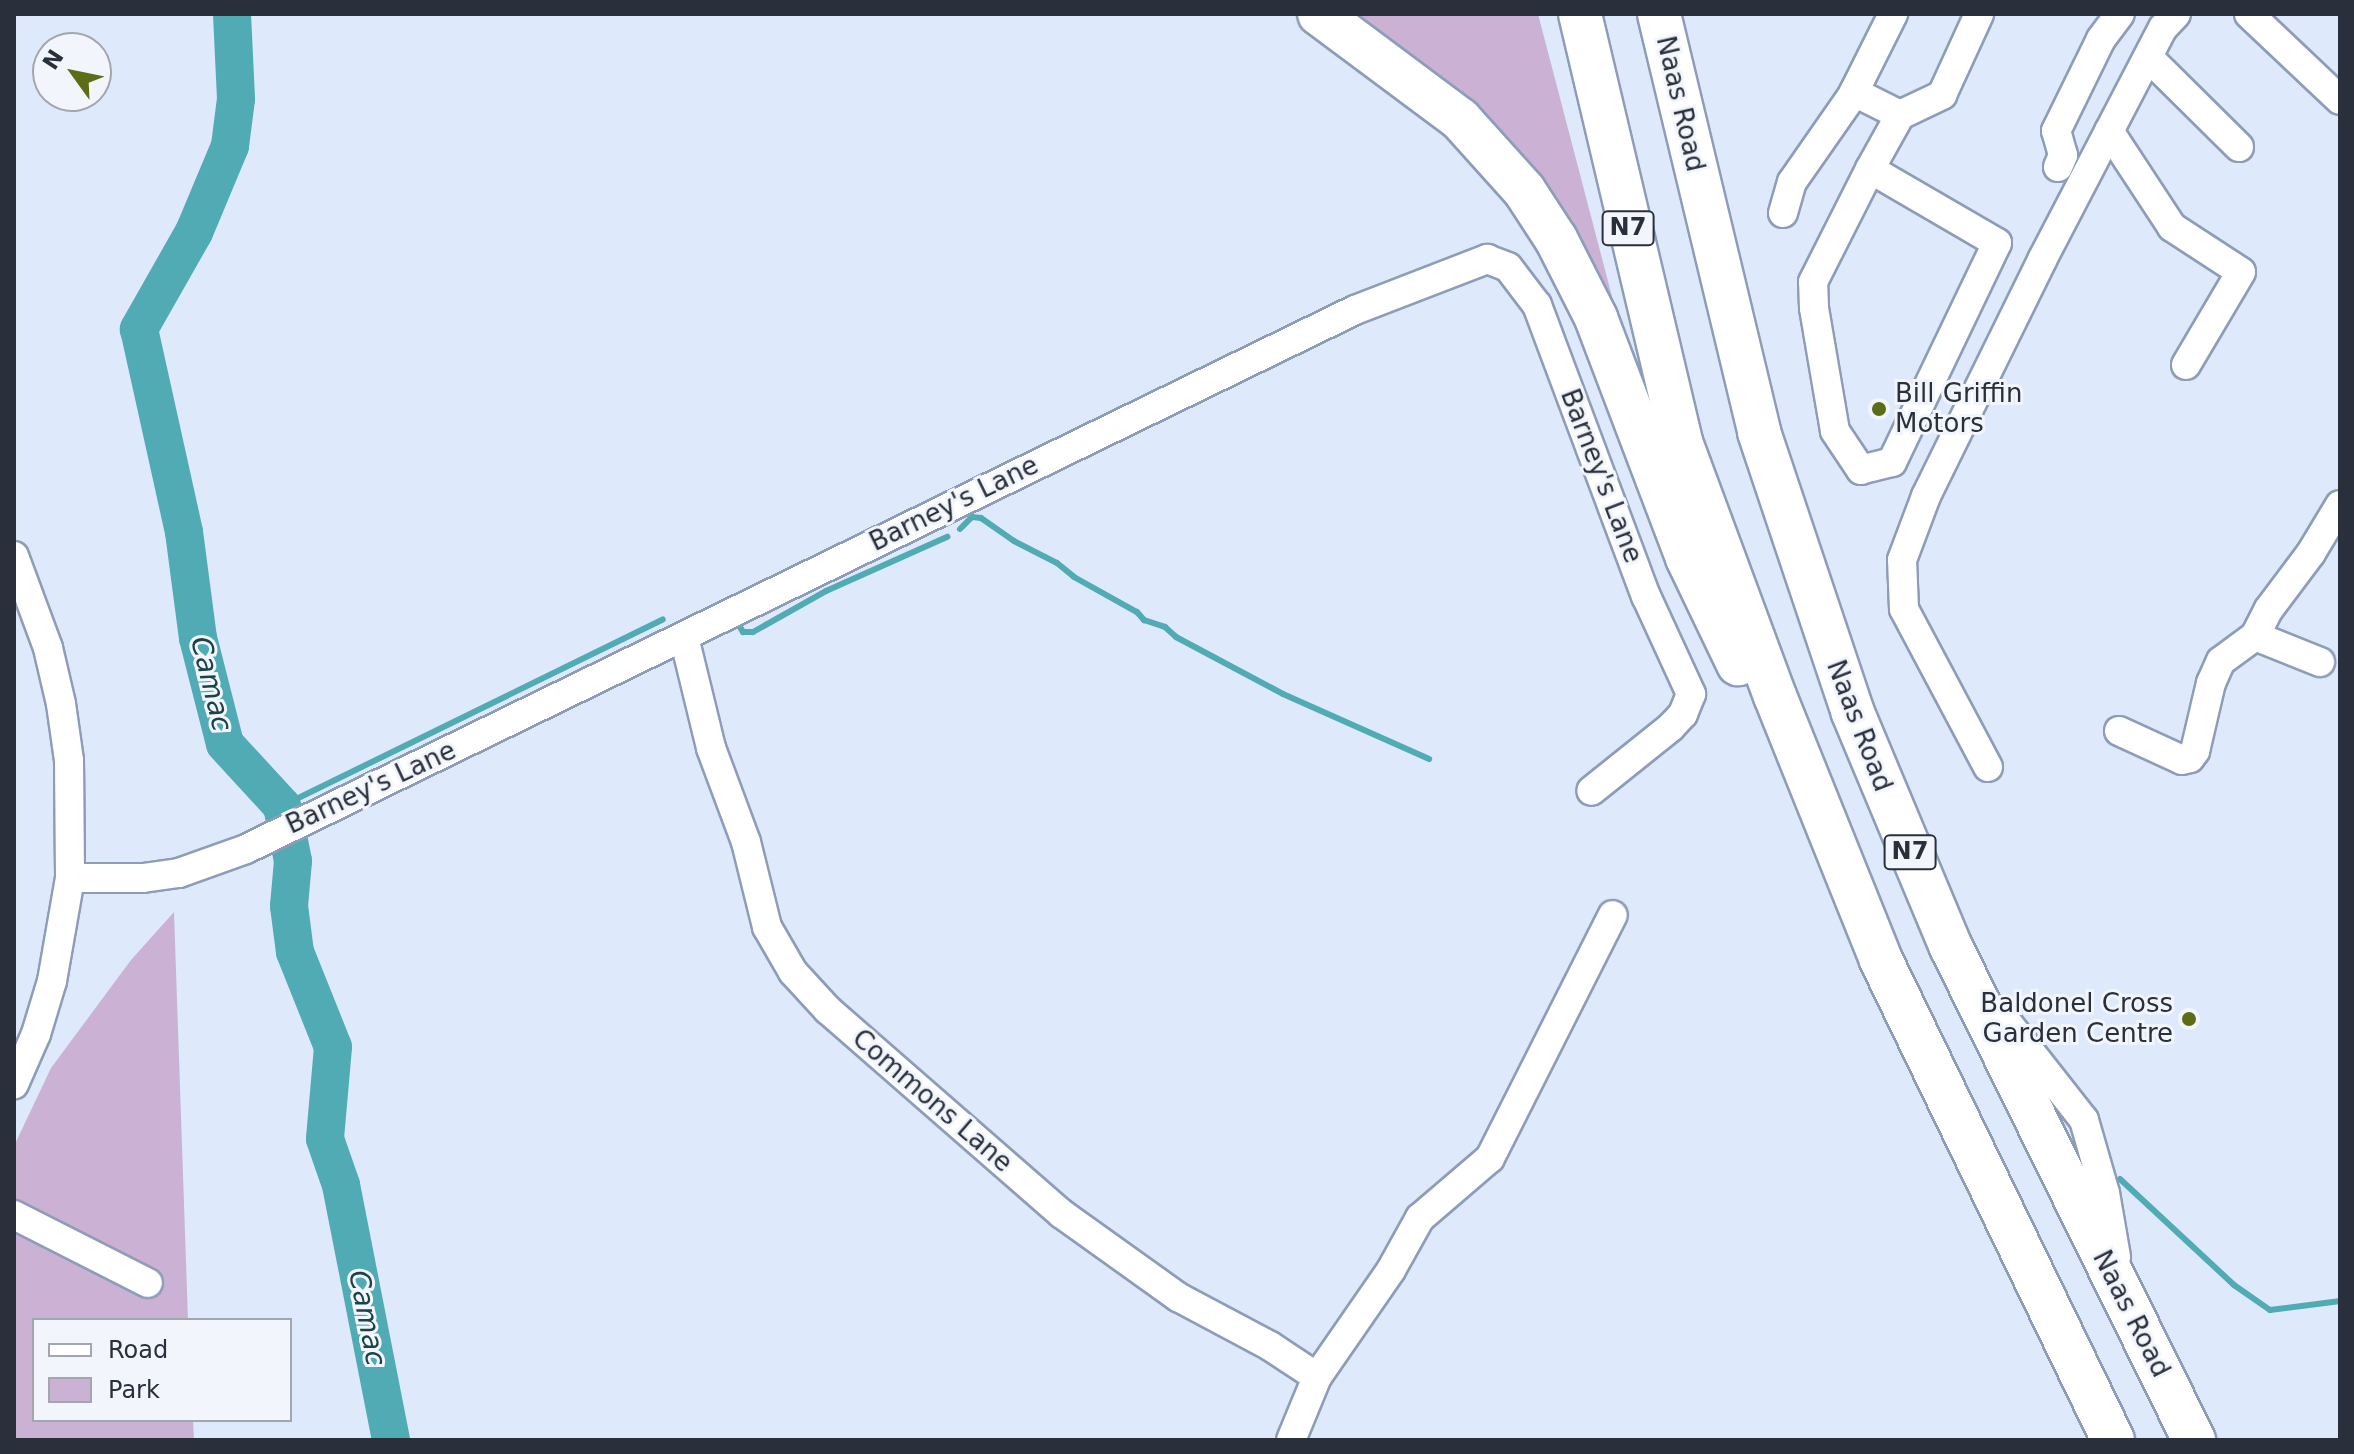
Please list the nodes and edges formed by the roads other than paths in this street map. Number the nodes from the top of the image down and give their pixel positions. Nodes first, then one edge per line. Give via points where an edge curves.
1 (1319, 14) edge
2 (1580, 14) edge
3 (1659, 14) edge
4 (1681, 14) edge
5 (1893, 14) edge
6 (1979, 14) edge
7 (2120, 14) edge
8 (2176, 14) edge
9 (2249, 14) edge
10 (2148, 57) junction
11 (1854, 92) junction
12 (2340, 100) edge
13 (1900, 115) junction
14 (2109, 131) junction
15 (2239, 147) dead end
16 (2058, 167) dead end
17 (1870, 169) junction
18 (1783, 213) dead end
19 (1709, 231) junction
20 (2186, 365) dead end
21 (2340, 505) edge
22 (14, 556) edge
23 (2255, 636) junction
24 (684, 637) junction
25 (2320, 662) dead end
26 (2119, 731) dead end
27 (1988, 767) dead end
28 (1591, 791) dead end
29 (70, 878) junction
30 (1613, 915) dead end
31 (1881, 960) junction
32 (14, 1084) edge
33 (14, 1215) edge
34 (148, 1283) dead end
35 (1317, 1377) junction
36 (1291, 1440) edge
37 (2113, 1440) edge
38 (2194, 1440) edge

1 - 31 highway, N7 via 1460,119 1524,190 1556,239 1596,318 1687,558
2 - 31 highway, N7 via 1681,442
3 - 19 highway, Naas Road / N7
4 - 19 highway, N7
5 - 11 street
6 - 13 street via 1942,95
7 - 16 street via 2101,39 2056,131 2063,155
8 - 10 street
9 - 12 street
10 - 14 street
10 - 15 street
11 - 13 street
11 - 18 street via 1792,182
13 - 17 street
14 - 20 street via 2172,227 2241,272
14 - 27 street via 1926,496 1902,560 1904,609
17 - 17 street via 1997,243 1892,462 1861,470 1835,431 1813,282
19 - 38 highway, Naas Road / N7 via 1759,432 1824,634 1889,805 1951,947
21 - 23 street
22 - 29 street via 48,648 61,704 69,760
23 - 25 street
23 - 26 street via 2221,661 2190,758 2182,760
24 - 28 street, Barney's Lane via 1355,310 1487,259 1508,267 1537,305 1646,596 1691,694 1671,727
24 - 29 street, Barney's Lane via 233,854 179,873
24 - 35 street, Commons Lane via 711,748 746,842 767,927 793,972 828,1010 1062,1214 1168,1290
29 - 32 street via 52,981
30 - 35 street via 1490,1158 1420,1218
31 - 37 highway, N7
33 - 34 street
35 - 36 street

